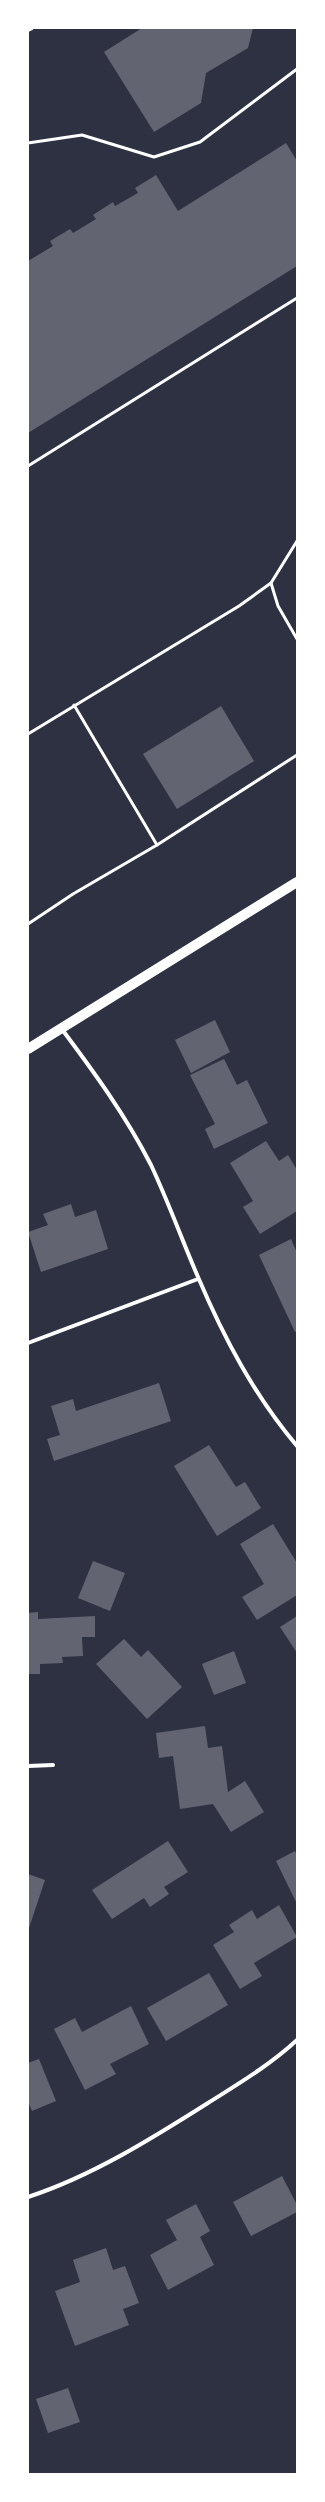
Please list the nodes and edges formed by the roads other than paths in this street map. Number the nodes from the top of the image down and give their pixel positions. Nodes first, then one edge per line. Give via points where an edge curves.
1 (32, 28) edge
2 (28, 30) edge
3 (297, 69) edge
4 (28, 143) edge
5 (297, 298) edge
6 (28, 466) edge
7 (297, 542) edge
8 (271, 583) junction
9 (297, 639) edge
10 (74, 705) junction
11 (28, 734) edge
12 (297, 755) edge
13 (157, 845) junction
14 (297, 882) edge
15 (28, 924) edge
16 (61, 1028) junction
17 (28, 1049) edge
18 (198, 1279) junction
19 (28, 1343) edge
20 (297, 1446) edge
21 (53, 1765) dead end
22 (28, 1766) edge
23 (297, 2040) edge
24 (28, 2197) edge

1 - 2 street
3 - 4 lane via 200,142 154,157 82,135
5 - 6 lane
7 - 8 lane
8 - 9 lane via 278,606
8 - 10 lane via 239,606
10 - 11 lane
10 - 13 lane
12 - 13 lane
13 - 15 lane via 73,894
14 - 16 main road
16 - 17 main road
16 - 18 street via 103,1084 150,1165
18 - 19 street
18 - 20 street via 251,1384 270,1414
21 - 22 street
23 - 24 street via 281,2055 188,2116 83,2174

